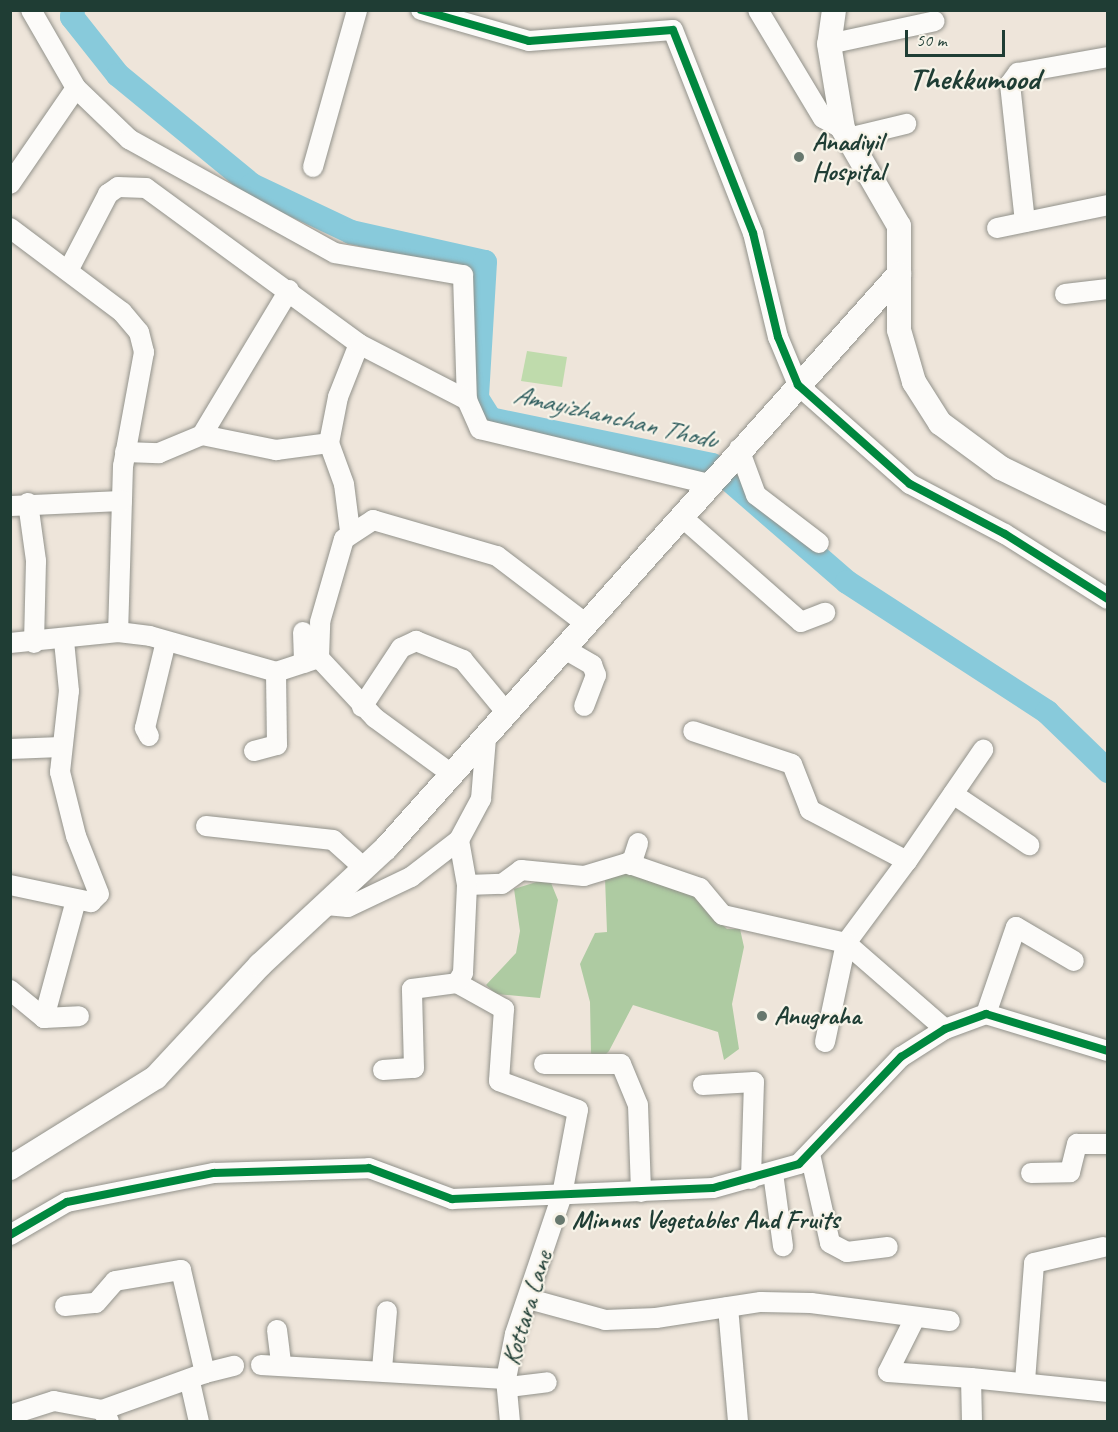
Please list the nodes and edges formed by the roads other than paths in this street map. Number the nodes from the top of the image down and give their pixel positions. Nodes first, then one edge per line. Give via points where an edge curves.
1 (31, 10) edge
2 (357, 10) edge
3 (421, 10) edge
4 (758, 10) edge
5 (834, 10) edge
6 (935, 21) dead end
7 (829, 44) junction
8 (1107, 57) edge
9 (76, 88) junction
10 (906, 124) dead end
11 (845, 134) junction
12 (313, 166) dead end
13 (10, 184) edge
14 (1107, 205) edge
15 (1025, 222) junction
16 (10, 228) edge
17 (998, 228) dead end
18 (69, 271) junction
19 (899, 274) junction
20 (1107, 289) edge
21 (289, 290) junction
22 (1065, 294) dead end
23 (359, 344) junction
24 (798, 385) junction
25 (467, 400) junction
26 (202, 435) junction
27 (329, 443) junction
28 (739, 449) junction
29 (125, 452) junction
30 (712, 481) junction
31 (122, 501) junction
32 (19, 505) edge
33 (683, 518) junction
34 (1107, 520) edge
35 (350, 531) junction
36 (819, 543) dead end
37 (1107, 599) edge
38 (825, 613) dead end
39 (585, 623) junction
40 (118, 632) junction
41 (303, 632) dead end
42 (64, 640) junction
43 (166, 641) junction
44 (10, 643) edge
45 (34, 643) junction
46 (563, 648) junction
47 (311, 661) junction
48 (276, 672) junction
49 (363, 706) junction
50 (584, 706) dead end
51 (506, 712) junction
52 (693, 731) dead end
53 (149, 736) dead end
54 (486, 738) junction
55 (61, 747) junction
56 (10, 749) edge
57 (983, 750) dead end
58 (254, 751) dead end
59 (453, 775) junction
60 (953, 794) junction
61 (206, 826) dead end
62 (459, 840) junction
63 (638, 843) dead end
64 (1029, 845) dead end
65 (907, 861) junction
66 (631, 865) junction
67 (364, 868) junction
68 (10, 885) edge
69 (468, 885) junction
70 (76, 900) junction
71 (326, 905) junction
72 (846, 943) junction
73 (1074, 961) dead end
74 (457, 983) junction
75 (10, 990) edge
76 (986, 1014) junction
77 (79, 1016) dead end
78 (44, 1018) junction
79 (945, 1029) junction
80 (825, 1042) dead end
81 (1107, 1051) edge
82 (544, 1064) dead end
83 (383, 1070) dead end
84 (703, 1085) dead end
85 (1107, 1144) edge
86 (810, 1154) junction
87 (10, 1168) edge
88 (773, 1173) junction
89 (1031, 1173) dead end
90 (751, 1179) junction
91 (640, 1192) junction
92 (562, 1194) junction
93 (10, 1235) edge
94 (783, 1246) dead end
95 (1103, 1246) dead end
96 (888, 1247) dead end
97 (529, 1299) junction
98 (64, 1306) dead end
99 (728, 1307) junction
100 (387, 1311) dead end
101 (914, 1320) junction
102 (950, 1321) dead end
103 (277, 1330) dead end
104 (261, 1365) dead end
105 (281, 1365) junction
106 (234, 1366) dead end
107 (382, 1369) junction
108 (198, 1377) junction
109 (971, 1378) junction
110 (1025, 1381) junction
111 (547, 1382) dead end
112 (508, 1383) junction
113 (1107, 1392) edge
114 (10, 1415) edge
115 (106, 1416) edge
116 (199, 1422) edge
117 (510, 1422) edge
118 (738, 1422) edge
119 (972, 1422) edge

1 - 9 street
2 - 12 street
3 - 24 street via 529,41 673,30 746,214 778,337
4 - 11 street via 823,118
5 - 7 main road
6 - 7 street
7 - 11 main road
8 - 15 street via 1018,73 1010,84
9 - 13 street
9 - 25 street via 129,139 335,253 463,275
10 - 11 street
11 - 19 main road via 899,226
14 - 15 street
15 - 17 street
16 - 18 street
18 - 21 street via 108,194 135,186 162,196
18 - 29 street via 139,332 144,352
19 - 24 main road
19 - 34 main road via 899,330 914,382 940,423 1001,468
20 - 22 street
21 - 23 street
21 - 26 street
23 - 25 street
23 - 27 street via 338,397
24 - 28 main road
24 - 37 street via 910,484 1005,534
25 - 30 street via 473,422 488,433
26 - 27 street via 276,450
26 - 29 street via 159,453
27 - 35 street via 344,484
28 - 30 main road
28 - 36 street via 756,495
29 - 31 street
30 - 33 main road
31 - 32 street
31 - 40 street
32 - 45 street via 36,561
33 - 38 street via 801,622
33 - 39 main road
35 - 39 street via 373,520 497,556
35 - 47 street
39 - 46 main road
40 - 42 street via 82,633
40 - 43 street
41 - 47 street
42 - 45 street
42 - 55 street via 69,691
43 - 48 street
43 - 53 street via 145,728
44 - 45 street
46 - 50 street via 592,665 596,675
46 - 51 main road
47 - 48 street
47 - 49 street
48 - 58 street via 277,745
49 - 51 street via 401,648 416,641 463,660
49 - 59 street
51 - 54 main road
52 - 65 street via 792,764 810,810
54 - 59 main road
54 - 62 street via 481,799
55 - 56 street
55 - 70 street via 60,772 76,837 99,894 91,902
57 - 60 street
59 - 67 main road
60 - 64 street
60 - 65 street
61 - 67 street via 333,840
62 - 69 street
62 - 71 street via 411,877 348,907
63 - 66 street
65 - 72 street
66 - 69 street via 615,864 584,876 531,868 502,884
66 - 72 street via 700,888 723,915
67 - 71 main road
68 - 70 street
69 - 74 street via 463,974
70 - 78 street
71 - 87 main road via 260,965 156,1077
72 - 79 street
72 - 80 street
73 - 76 street via 1016,927
74 - 83 street via 412,989 414,1068
74 - 92 street, Kottara Lane via 504,1010 500,1082 578,1110
75 - 78 street
76 - 79 street
76 - 81 street
77 - 78 street
79 - 86 street via 901,1057
82 - 91 street via 621,1064 638,1105
84 - 90 street via 754,1082
85 - 89 street via 1077,1144 1070,1172
86 - 88 street via 799,1164
86 - 96 street via 830,1243 847,1252
88 - 90 street
88 - 94 street
90 - 91 street via 713,1188
91 - 92 street
92 - 93 street via 452,1198 369,1168 214,1173 67,1202
92 - 97 street, Kottara Lane
95 - 110 street via 1034,1263
97 - 99 street via 605,1320
97 - 112 street, Kottara Lane via 514,1334
98 - 108 street via 96,1303 115,1281 181,1270
99 - 101 street via 812,1303
99 - 118 street
100 - 107 street
101 - 102 street
101 - 109 street via 888,1372
103 - 105 street
104 - 105 street
105 - 107 street
106 - 108 street
107 - 112 street
108 - 115 street
108 - 116 street
109 - 110 street
109 - 119 street
110 - 113 street
111 - 112 street
112 - 117 street, Kottara Lane
114 - 115 street via 54,1401

